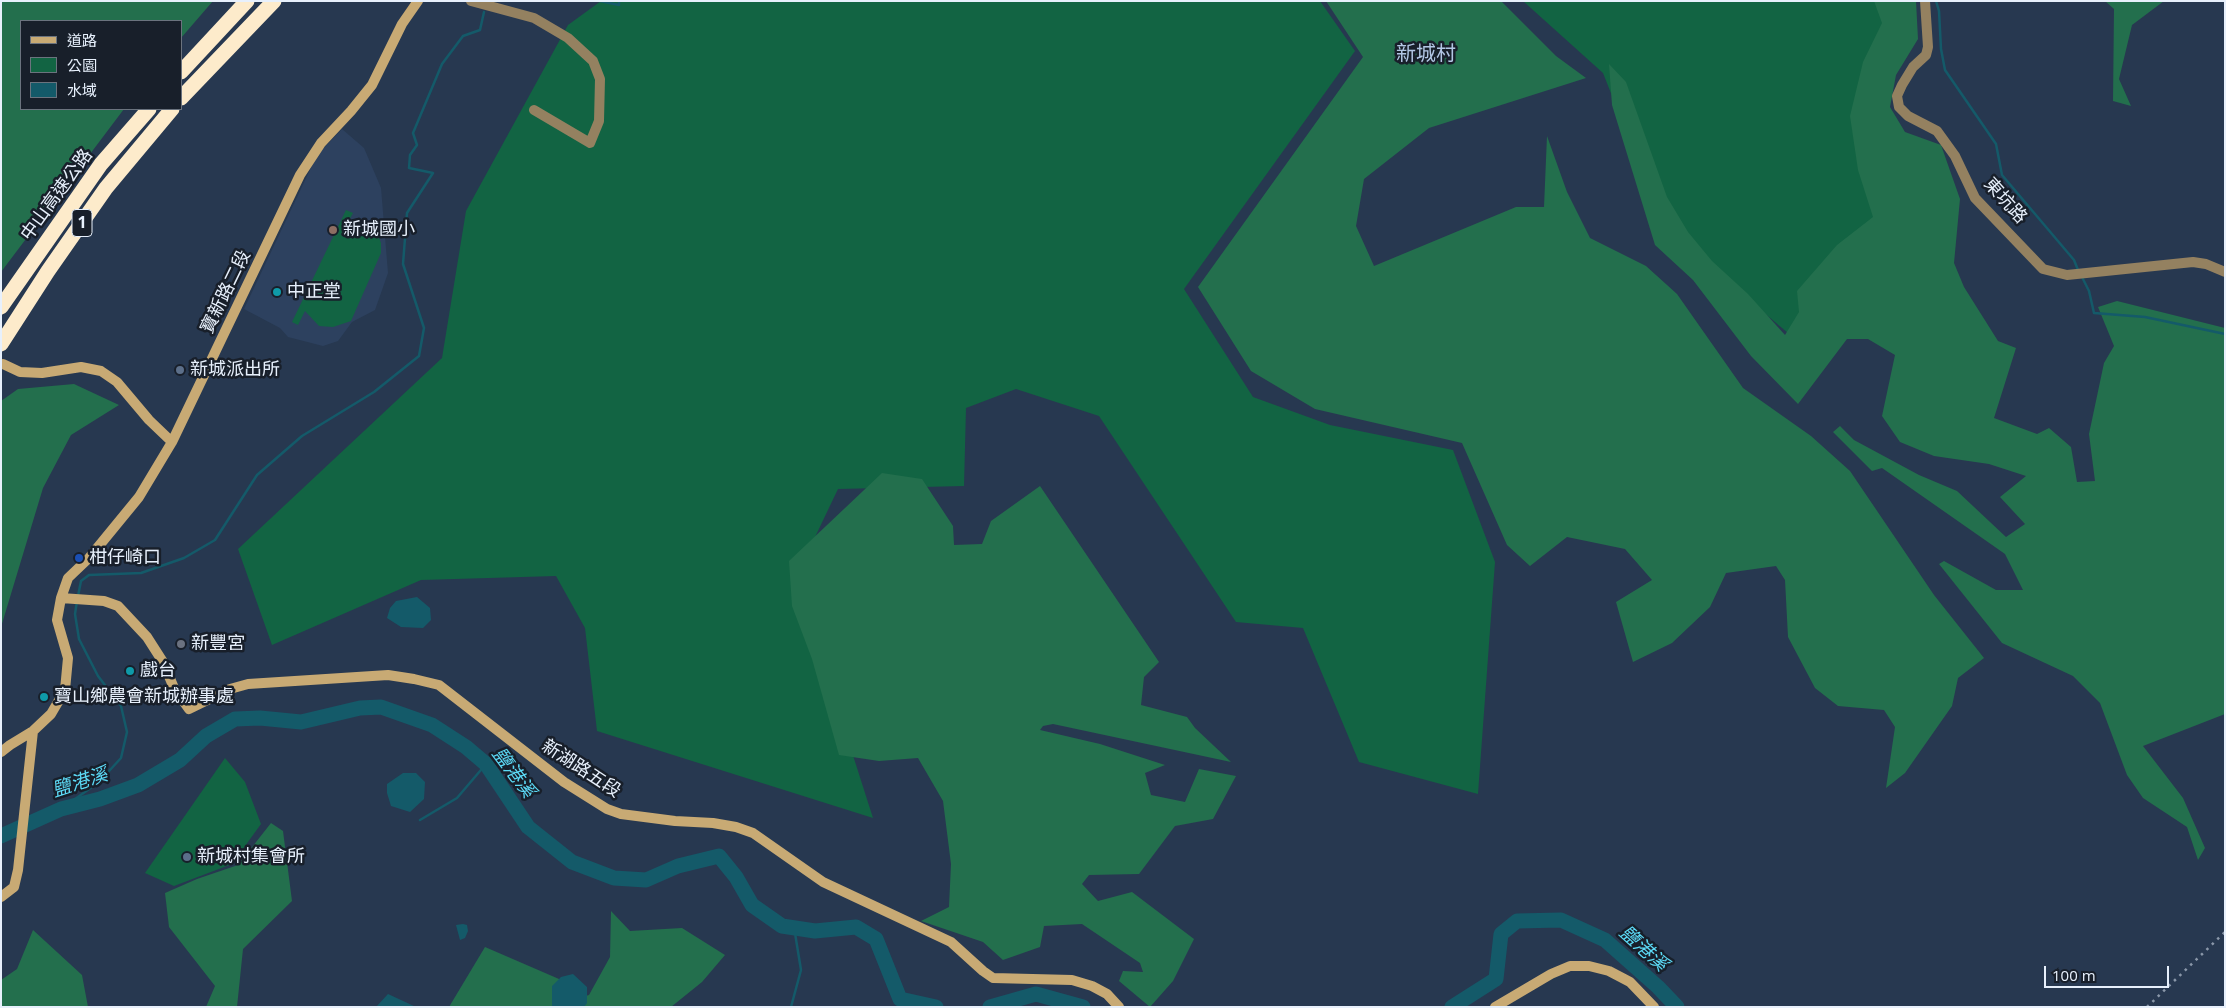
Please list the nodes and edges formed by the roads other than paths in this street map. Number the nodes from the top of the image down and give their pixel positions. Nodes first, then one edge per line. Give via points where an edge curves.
1 (247, 1) edge
2 (274, 1) edge
3 (418, 1) edge
4 (471, 1) edge
5 (1925, 1) edge
6 (182, 71) edge
7 (182, 97) edge
8 (148, 110) edge
9 (171, 110) edge
10 (534, 110) dead end
11 (2225, 272) edge
12 (1, 307) edge
13 (1, 344) edge
14 (3, 364) dead end
15 (172, 442) junction
16 (61, 598) junction
17 (33, 731) junction
18 (1, 752) edge
19 (1, 897) edge
20 (1120, 1007) edge
21 (1495, 1007) edge
22 (1654, 1007) edge

1 - 6 highway
2 - 7 highway
3 - 15 street, 寶新路二段 via 402,24 372,84 321,143 300,175
4 - 10 street via 534,18 568,38 593,60 600,79 600,121 590,143
5 - 11 street, 東坑路 via 1926,56 1913,67 1902,85 1897,96 1899,107 1908,116 1937,131 1956,156 1975,198 2043,269 2067,275 2193,262
8 - 12 highway, 中山高速公路 / 1 via 101,164
9 - 13 highway, 中山高速公路 / 1 via 106,188
14 - 15 street via 20,372 42,373 81,367 102,371 118,382
15 - 16 street, 寶新路二段 via 139,497 89,558 68,578
16 - 17 street, 寶新路二段 via 58,620 68,658 65,690 51,714
16 - 20 street, 新湖路五段 via 104,601 118,606 147,637 174,688 189,708 248,684 388,676 439,686 564,782 607,809 621,814 713,823 753,833 823,882 951,942 993,978 1072,980 1107,994
17 - 18 street, 寶新路二段
17 - 19 street via 18,870 14,887
21 - 22 street via 1570,966 1609,971 1630,982

